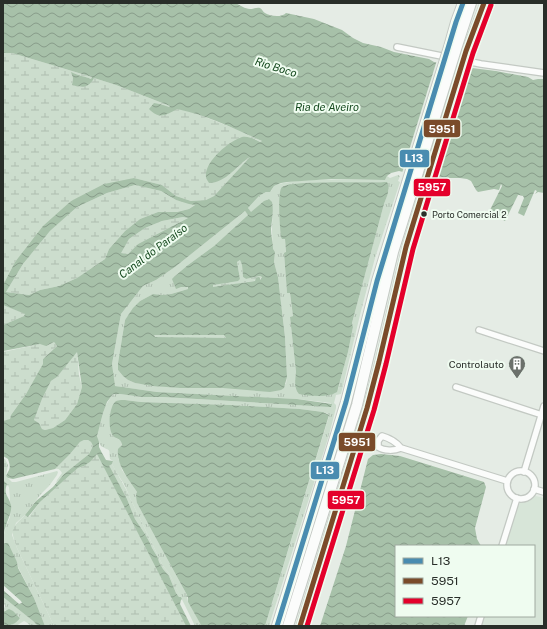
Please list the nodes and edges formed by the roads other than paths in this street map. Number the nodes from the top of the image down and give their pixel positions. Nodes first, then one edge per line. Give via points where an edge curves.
1 (458, 3) edge
2 (463, 3) edge
3 (471, 3) edge
4 (484, 3) edge
5 (456, 22) junction
6 (397, 47) dead end
7 (457, 49) junction
8 (544, 73) edge
9 (410, 184) junction
10 (479, 330) dead end
11 (544, 351) edge
12 (456, 387) dead end
13 (544, 406) edge
14 (542, 415) junction
15 (401, 448) dead end
16 (524, 472) junction
17 (507, 481) junction
18 (534, 489) junction
19 (544, 492) edge
20 (517, 498) junction
21 (502, 545) edge
22 (277, 626) edge
23 (288, 626) edge
24 (300, 626) edge

1 - 5 highway
2 - 5 highway
3 - 7 highway
4 - 7 street
5 - 7 highway
6 - 8 street via 481,64
7 - 9 highway, bridge
7 - 24 street, bridge via 424,189 406,247 367,408
9 - 22 highway via 377,281 346,402
9 - 23 highway via 357,405
10 - 11 street
12 - 14 street
13 - 14 street
14 - 16 street
15 - 17 street
16 - 17 street via 516,472
16 - 18 street via 532,477
17 - 20 street via 509,493
18 - 19 street
18 - 20 street via 526,498
20 - 21 street

